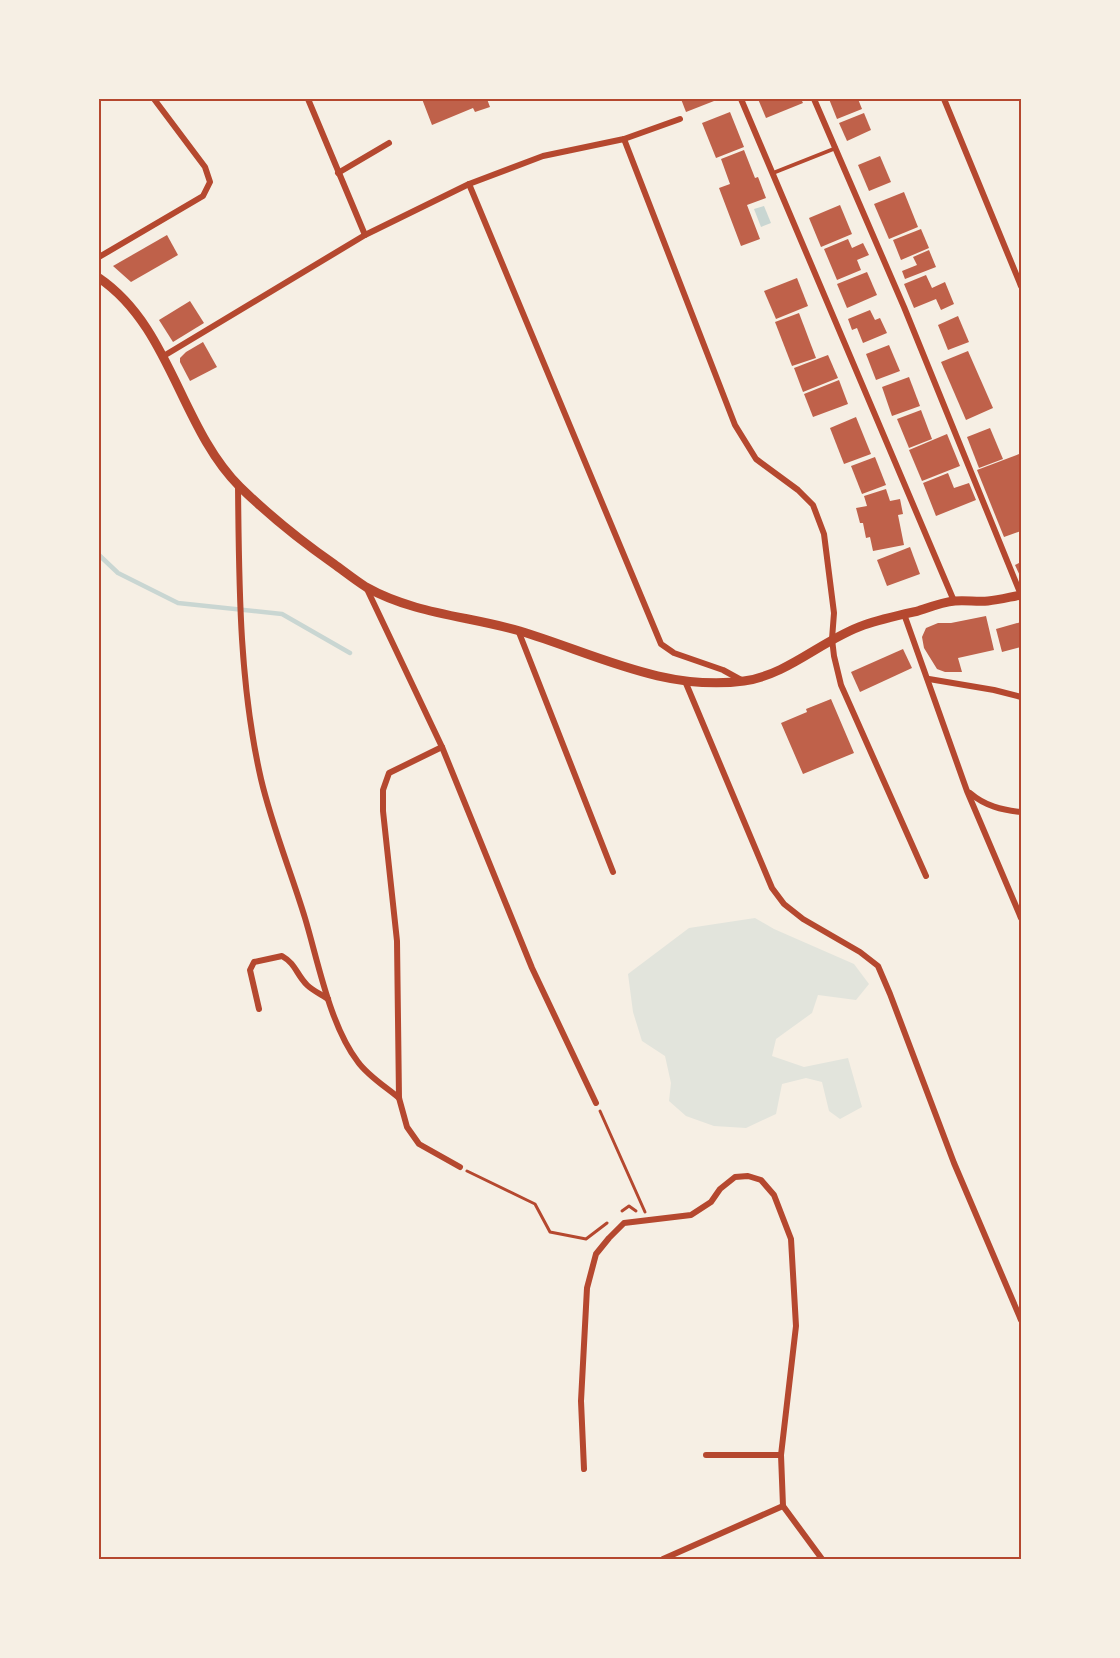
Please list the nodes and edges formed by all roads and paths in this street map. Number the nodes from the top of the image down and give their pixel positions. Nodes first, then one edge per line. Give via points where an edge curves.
1 (154, 99) edge
2 (308, 99) edge
3 (741, 99) edge
4 (814, 99) edge
5 (944, 99) edge
6 (680, 119) dead end
7 (624, 139) junction
8 (389, 143) dead end
9 (837, 148) junction
10 (338, 172) junction
11 (772, 173) junction
12 (469, 184) junction
13 (365, 235) junction
14 (99, 257) edge
15 (99, 278) edge
16 (1021, 286) edge
17 (162, 357) junction
18 (238, 485) junction
19 (366, 587) junction
20 (1021, 595) edge
21 (954, 601) junction
22 (904, 614) junction
23 (518, 630) junction
24 (832, 639) junction
25 (929, 679) junction
26 (685, 681) junction
27 (744, 681) junction
28 (1021, 697) edge
29 (442, 747) junction
30 (967, 791) junction
31 (1021, 812) edge
32 (613, 872) dead end
33 (926, 876) dead end
34 (1021, 918) edge
35 (329, 999) junction
36 (259, 1009) dead end
37 (399, 1098) junction
38 (596, 1103) joint
39 (460, 1167) joint
40 (620, 1213) dead end
41 (612, 1219) dead end
42 (648, 1219) junction
43 (1021, 1320) edge
44 (706, 1455) dead end
45 (782, 1455) junction
46 (584, 1469) dead end
47 (783, 1506) junction
48 (663, 1559) edge
49 (822, 1559) edge

1 - 14 street via 205,167 210,182 203,196
2 - 10 street
3 - 11 street
4 - 9 street
5 - 16 street
6 - 7 street
7 - 12 street via 543,156
7 - 24 street via 735,425 756,459 813,505 824,534 834,613
8 - 10 street
9 - 11 lane
9 - 20 street
10 - 13 street
11 - 21 street
12 - 13 street
12 - 27 street via 661,644
13 - 17 street
15 - 17 main road via 135,311
17 - 18 main road via 200,432
18 - 19 main road via 291,534
18 - 35 street via 239,585 249,717 261,780
19 - 23 main road via 435,613
19 - 29 street
20 - 21 main road via 989,601
21 - 22 main road
22 - 24 main road
22 - 25 street
23 - 26 main road via 627,668
23 - 32 street
24 - 27 main road via 791,663
24 - 33 street via 841,685
25 - 28 street
25 - 30 street
26 - 27 main road
26 - 43 street via 772,888 803,919 878,966
29 - 37 street via 389,773 383,790 397,941
29 - 38 street via 532,968
30 - 31 street via 985,803
30 - 34 street
35 - 36 street via 309,986 293,963 282,956 254,962 250,970
35 - 37 street via 358,1063
37 - 39 street via 407,1127 419,1144
38 - 42 path
39 - 41 path via 535,1204 550,1232 586,1239
40 - 42 path via 628,1206
42 - 45 street via 691,1215 711,1202 735,1177 761,1180 774,1195 791,1239 796,1326
42 - 46 street via 624,1223 609,1238 596,1254 587,1288 581,1401
44 - 45 street
45 - 47 street
47 - 48 street
47 - 49 street

